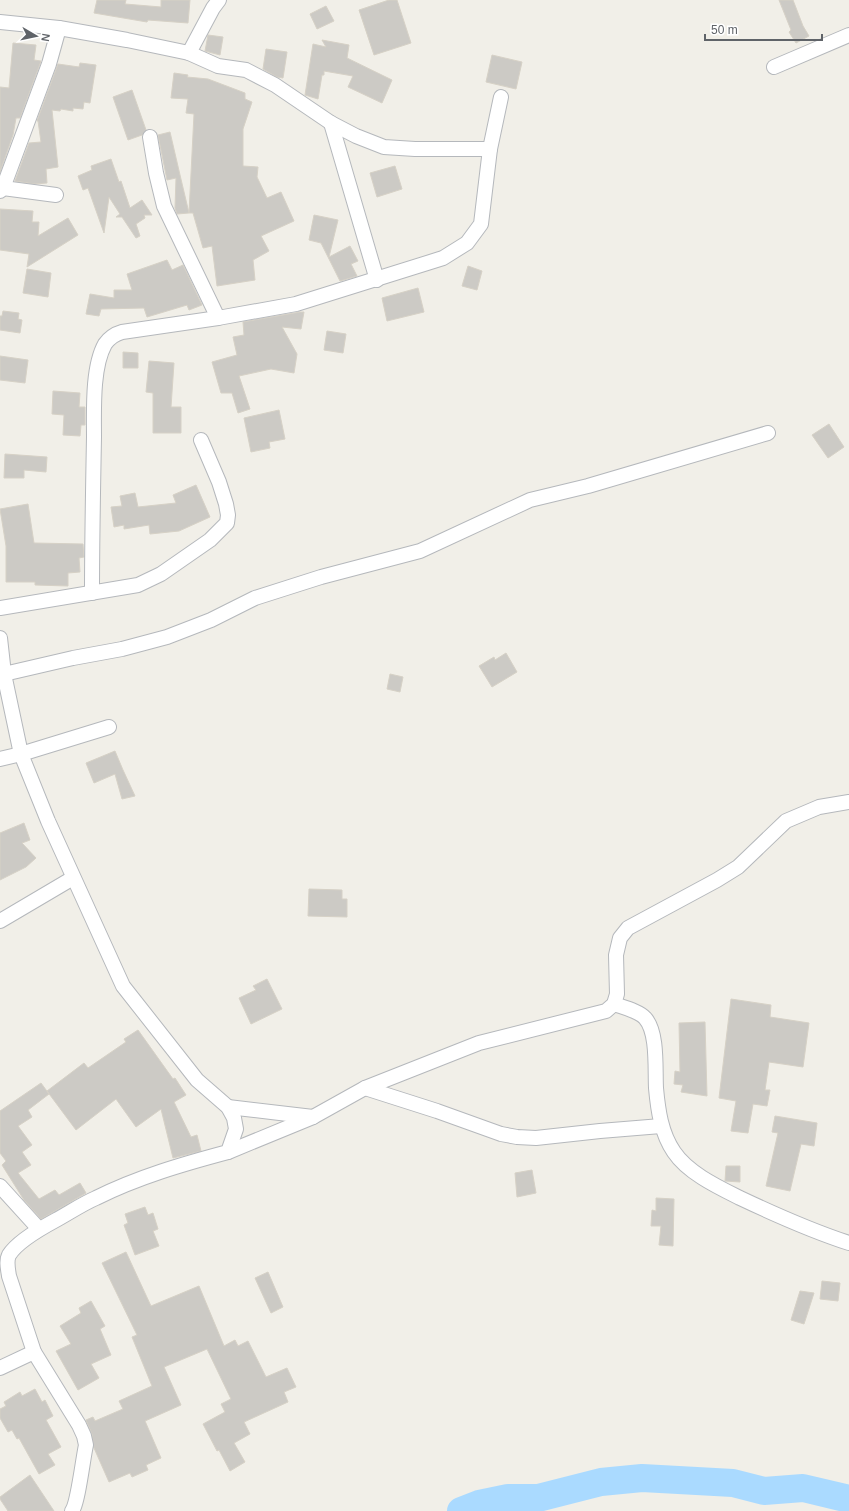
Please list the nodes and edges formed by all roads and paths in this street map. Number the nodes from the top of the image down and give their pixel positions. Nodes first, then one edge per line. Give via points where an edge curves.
1 (219, 0) edge
2 (0, 22) edge
3 (59, 28) junction
4 (849, 35) edge
5 (189, 53) junction
6 (774, 67) dead end
7 (501, 97) dead end
8 (330, 123) junction
9 (150, 137) dead end
10 (490, 149) junction
11 (1, 189) edge
12 (56, 195) dead end
13 (377, 280) junction
14 (218, 318) junction
15 (768, 433) dead end
16 (201, 440) dead end
17 (92, 593) junction
18 (0, 608) edge
19 (0, 638) edge
20 (4, 674) junction
21 (109, 727) dead end
22 (21, 754) junction
23 (0, 759) edge
24 (849, 802) edge
25 (73, 878) junction
26 (0, 921) edge
27 (614, 1004) junction
28 (365, 1088) junction
29 (228, 1108) junction
30 (313, 1117) junction
31 (661, 1126) junction
32 (228, 1152) junction
33 (0, 1186) edge
34 (39, 1229) junction
35 (849, 1243) edge
36 (34, 1352) junction
37 (0, 1368) edge
38 (72, 1511) edge

1 - 5 street via 212,8
2 - 3 street
3 - 5 street
3 - 11 street via 50,64
4 - 6 street
5 - 8 street via 218,66 246,70 275,85
7 - 10 street
8 - 10 street via 384,147 415,150
8 - 13 street
9 - 14 street via 164,206
10 - 13 street via 481,224 467,243 443,258
11 - 12 street
13 - 14 street via 296,304
14 - 17 street via 122,332 115,334 105,345 97,368 94,403
15 - 20 street via 602,482 530,500 420,551 255,598 211,620 166,637 122,650
16 - 17 street via 226,504 227,523 210,540 161,574 138,585
17 - 18 street
19 - 20 street
20 - 22 street
21 - 22 street
22 - 23 street
22 - 25 street
24 - 27 street via 818,807 786,822 738,867 628,928 620,938 616,955 617,994
25 - 26 street
25 - 29 street via 123,986 197,1080
27 - 28 street via 606,1011 479,1042
27 - 31 street via 644,1017 651,1030 655,1045 656,1089
28 - 30 street
28 - 31 street via 501,1134 517,1137 536,1138
29 - 30 street
29 - 32 street via 236,1123
30 - 32 street
31 - 35 street via 674,1152 708,1182 771,1213
32 - 34 street via 139,1179 96,1198
33 - 34 street
34 - 36 street via 15,1249 7,1264
36 - 37 street
36 - 38 street via 70,1408 84,1436 86,1445 77,1498

